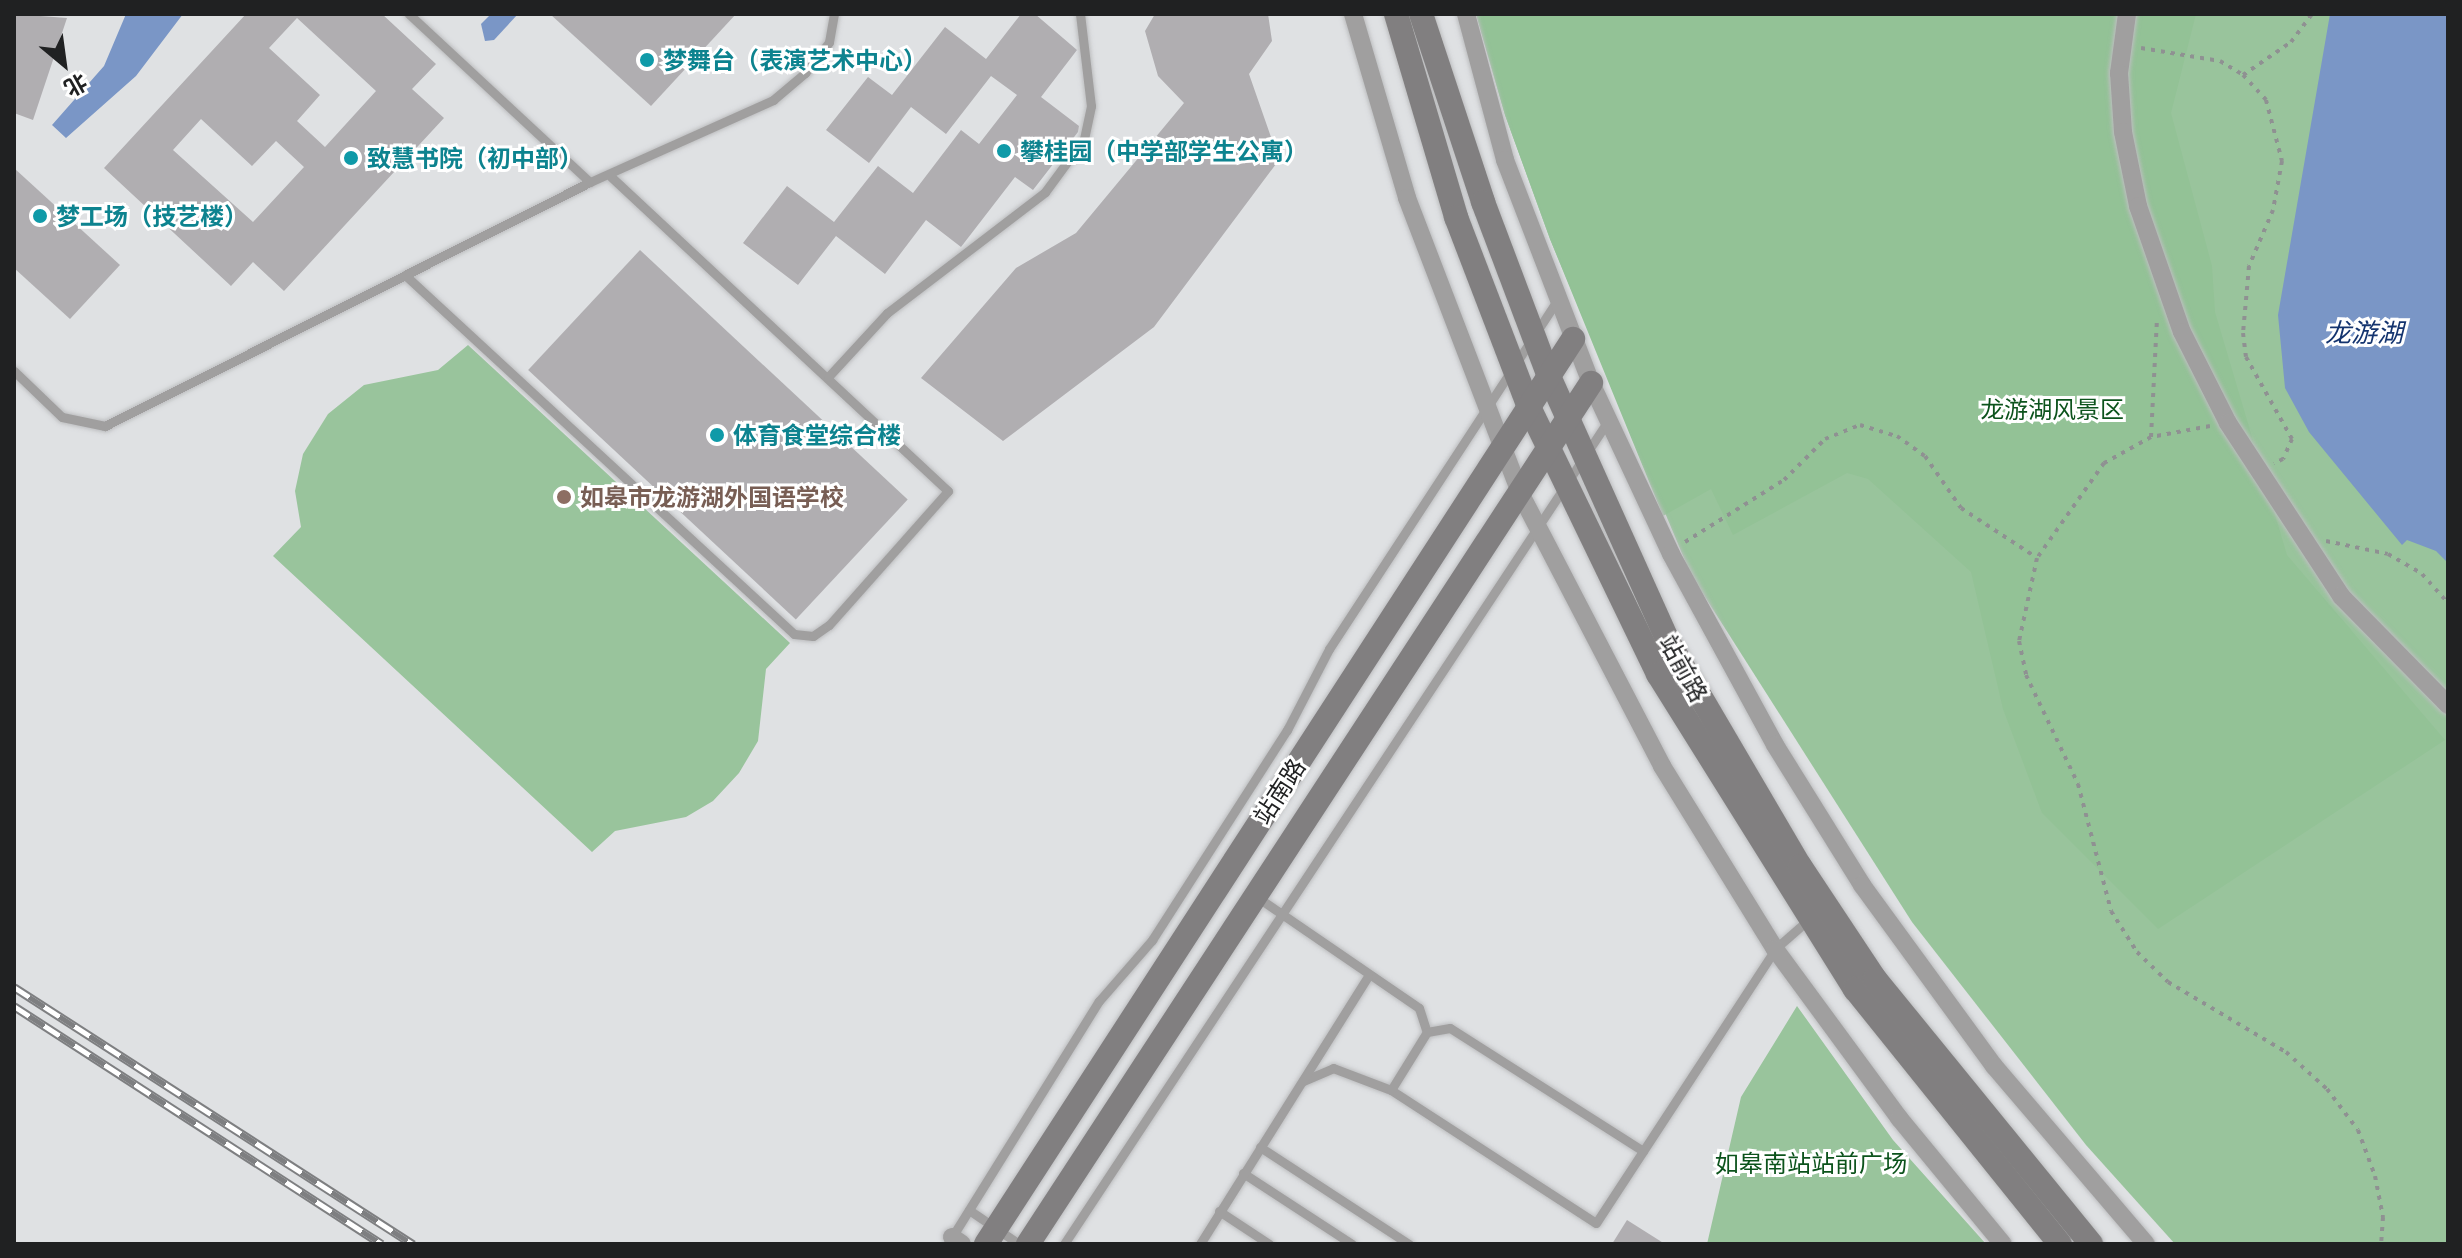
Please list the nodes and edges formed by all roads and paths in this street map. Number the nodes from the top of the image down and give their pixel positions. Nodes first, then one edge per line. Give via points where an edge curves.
1 (409, 14) edge
2 (834, 14) edge
3 (1080, 14) edge
4 (1353, 14) edge
5 (1396, 14) edge
6 (1421, 14) edge
7 (1466, 14) edge
8 (2127, 14) edge
9 (2312, 14) edge
10 (2121, 41) junction
11 (2243, 75) junction
12 (611, 177) junction
13 (590, 182) junction
14 (405, 275) junction
15 (1557, 301) junction
16 (2158, 313) dead end
17 (1533, 337) junction
18 (1573, 339) junction
19 (1513, 367) junction
20 (14, 371) edge
21 (1548, 374) junction
22 (828, 377) junction
23 (1591, 383) junction
24 (1528, 405) junction
25 (1486, 408) junction
26 (1567, 419) junction
27 (1608, 421) junction
28 (2228, 423) junction
29 (2151, 437) junction
30 (1501, 446) junction
31 (1547, 451) junction
32 (1585, 457) junction
33 (2257, 470) junction
34 (1565, 487) junction
35 (1520, 493) junction
36 (1538, 528) junction
37 (2300, 536) junction
38 (1671, 554) junction
39 (2037, 558) junction
40 (2448, 603) edge
41 (2448, 705) edge
42 (1253, 894) junction
43 (1280, 915) junction
44 (1809, 919) junction
45 (1775, 949) junction
46 (1368, 976) junction
47 (1427, 1032) junction
48 (1303, 1081) junction
49 (1391, 1090) junction
50 (1260, 1147) junction
51 (1643, 1151) junction
52 (1243, 1173) junction
53 (969, 1210) junction
54 (1219, 1211) junction
55 (992, 1236) edge
56 (954, 1242) edge
57 (1019, 1244) edge
58 (1028, 1244) edge
59 (1064, 1244) edge
60 (1200, 1244) edge
61 (1269, 1244) edge
62 (1352, 1244) edge
63 (1409, 1244) edge
64 (2003, 1244) edge
65 (2060, 1244) edge
66 (2091, 1244) edge
67 (2146, 1244) edge
68 (2381, 1244) edge

1 - 13 lane
2 - 12 lane via 829,42 805,73 773,100
3 - 22 lane via 1091,106 1084,139 1045,192 887,313
4 - 25 street via 1407,198
5 - 19 street, 站前路 via 1456,217
6 - 17 street, 站前路
7 - 15 street via 1505,160
8 - 10 street
9 - 11 path via 2291,42
10 - 11 path via 2167,56 2220,61
10 - 28 street via 2123,132 2138,206 2182,332
11 - 33 path via 2266,100 2282,161 2273,210 2249,266 2246,357 2292,439 2283,459
12 - 13 lane
12 - 22 lane
13 - 14 lane
14 - 20 lane via 105,426 62,417
14 - 22 lane via 794,634 813,636 829,625 948,491
15 - 17 lane
15 - 18 street
16 - 29 path
17 - 19 lane
17 - 21 street, 站前路
18 - 21 street, 站南路
18 - 23 street
19 - 24 street, 站前路
19 - 25 lane
21 - 24 street, 站南路
21 - 26 street, 站前路
23 - 26 street, 站南路
23 - 27 street
24 - 30 street, 站南路
24 - 31 street, 站前路
25 - 30 street
25 - 53 lane via 1329,649 1287,730 1152,940 1099,1001
26 - 31 street, 站南路
26 - 32 street, 站前路
27 - 32 lane
27 - 38 street
28 - 29 path
28 - 33 street
29 - 39 path via 2104,463
30 - 35 street
30 - 55 street, 站南路
31 - 34 street, 站前路
31 - 35 street, 站南路
32 - 34 lane
32 - 66 street, 站前路 via 1669,643 1800,866 1875,979
33 - 37 street
34 - 36 lane
34 - 44 street, 站前路 via 1658,674
35 - 36 street
35 - 42 street, 站南路
36 - 43 lane
36 - 45 street via 1662,766
37 - 40 path via 2388,554 2422,574
37 - 41 street via 2380,640
38 - 39 path via 1784,480 1825,439 1860,425 1897,436 1925,456 1961,508
38 - 67 street via 1775,745 1862,885 1994,1066
39 - 68 path via 2019,641 2026,675 2078,784 2111,911 2137,952 2168,982 2286,1052 2327,1089 2358,1130 2375,1176 2383,1217
42 - 43 lane
42 - 58 street, 站南路
43 - 46 lane
43 - 59 lane
44 - 45 lane
44 - 65 street, 站前路 via 1855,989
45 - 51 lane
45 - 64 street via 1899,1118
46 - 47 lane via 1419,1008
46 - 48 lane
47 - 49 lane
47 - 51 lane via 1450,1028
48 - 49 lane via 1333,1068
48 - 50 lane
49 - 51 lane via 1596,1223
50 - 52 lane
50 - 63 lane
52 - 54 lane
52 - 62 lane
53 - 55 lane
53 - 56 lane
54 - 60 lane
54 - 61 lane
55 - 57 lane

